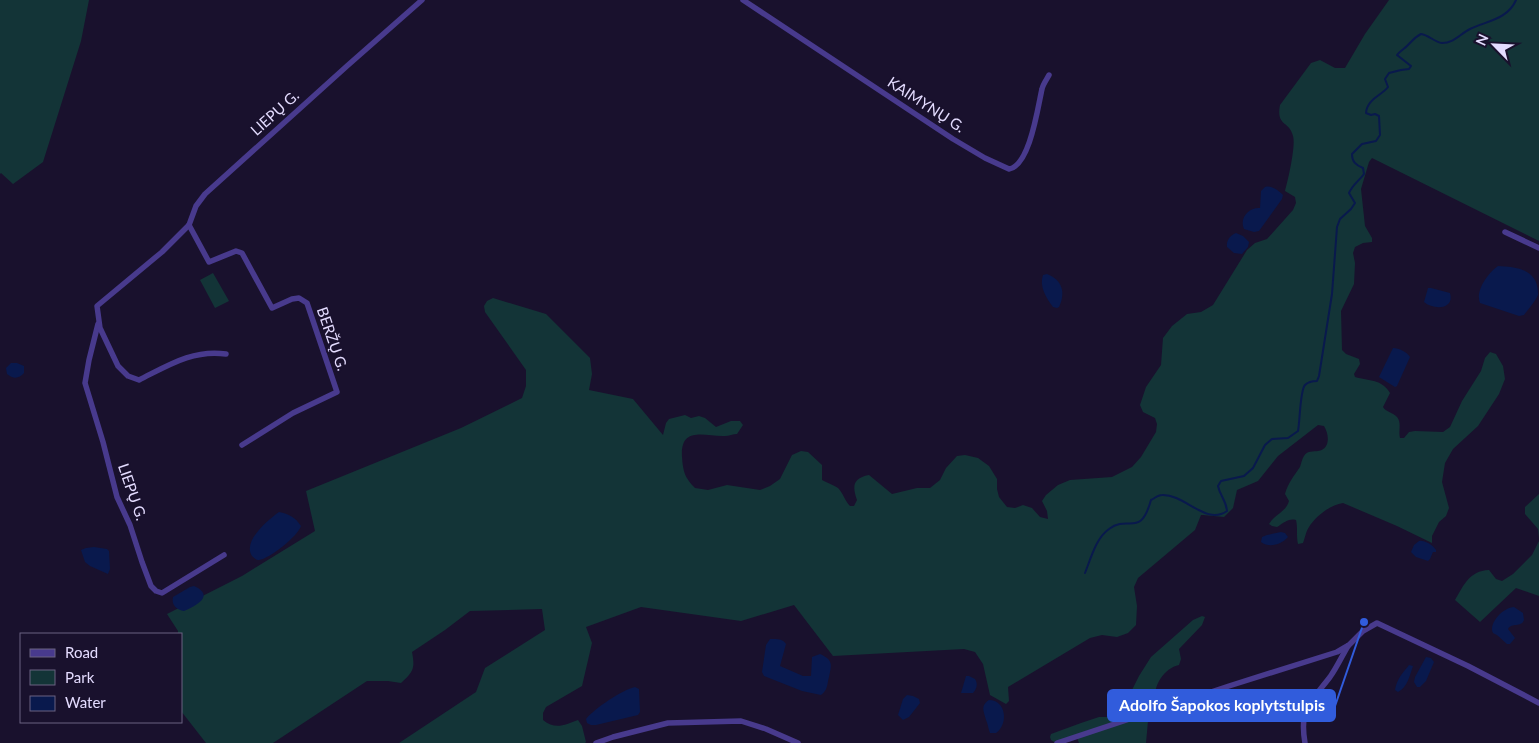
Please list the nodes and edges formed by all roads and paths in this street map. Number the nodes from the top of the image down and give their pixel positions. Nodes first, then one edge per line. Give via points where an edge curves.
1 (422, 0) edge
2 (743, 0) edge
3 (1049, 75) dead end
4 (189, 225) junction
5 (1505, 232) dead end
6 (1539, 248) edge
7 (99, 322) junction
8 (226, 354) dead end
9 (242, 445) dead end
10 (224, 555) dead end
11 (1349, 644) junction
12 (1539, 703) edge
13 (596, 743) edge
14 (798, 743) edge
15 (1057, 743) edge
16 (1305, 743) edge

1 - 4 street, LIEPŲ G. via 205,194
2 - 3 street, KAIMYNŲ G. via 953,139 1010,169 1019,163 1026,150 1042,86
4 - 7 street, LIEPŲ G. via 97,306
4 - 9 street, BERŽŲ G. via 209,262 236,251 242,253 272,308 299,298 307,303 336,392 293,413
5 - 6 street
7 - 8 street via 118,366 128,376 139,380 168,364 196,355
7 - 10 street, LIEPŲ G. via 85,384 117,497 152,586 162,593
11 - 12 street via 1378,623
11 - 15 street via 1337,652
11 - 16 street via 1309,703 1302,721
13 - 14 street via 668,723 741,722

